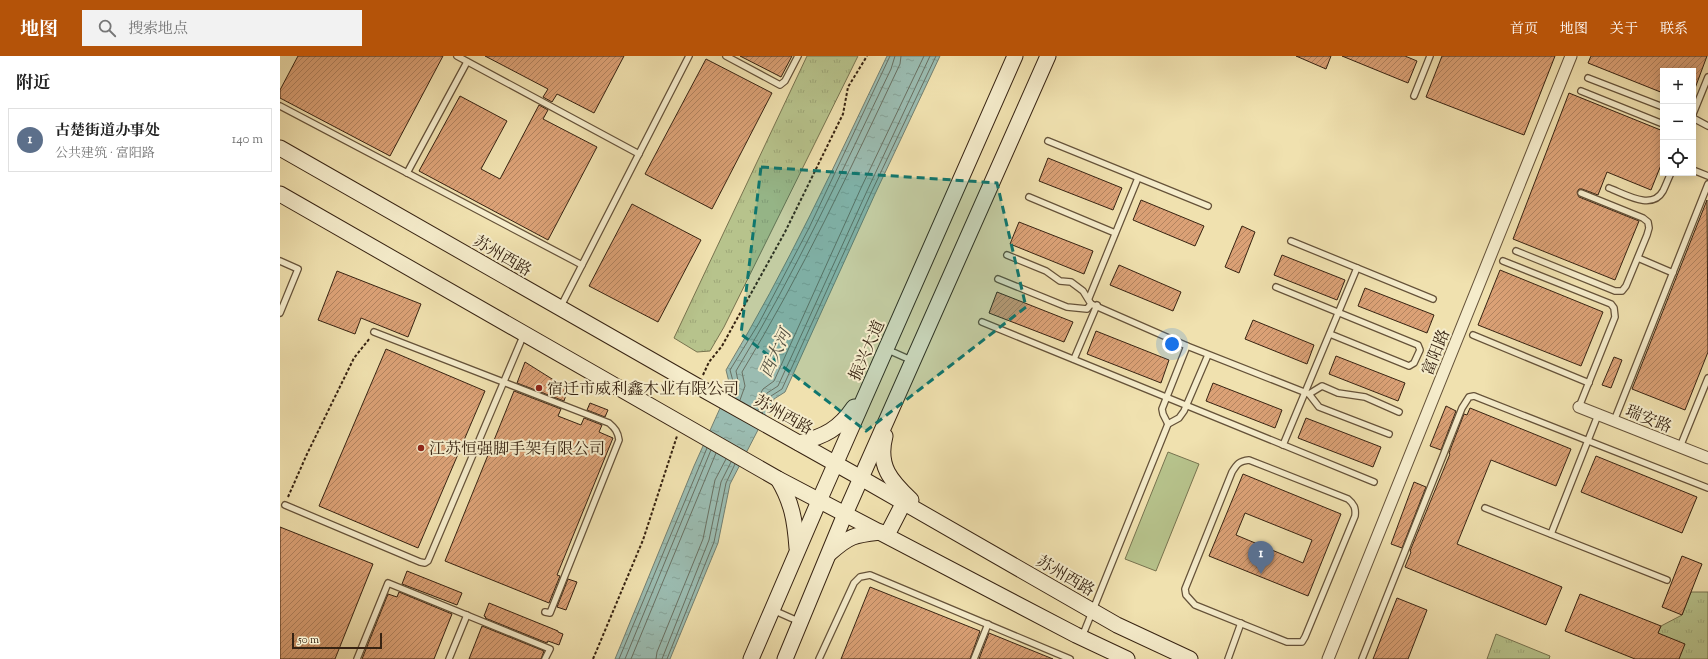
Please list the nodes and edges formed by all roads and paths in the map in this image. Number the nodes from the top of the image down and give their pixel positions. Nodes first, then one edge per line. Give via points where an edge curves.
1 (457, 56) edge
2 (689, 56) edge
3 (726, 56) edge
4 (798, 56) edge
5 (867, 56) edge
6 (1015, 56) edge
7 (1048, 56) edge
8 (1430, 56) edge
9 (1571, 56) edge
10 (467, 62) junction
11 (1588, 78) dead end
12 (1708, 78) edge
13 (1580, 91) dead end
14 (1414, 96) dead end
15 (280, 106) edge
16 (1660, 106) edge
17 (1696, 107) edge
18 (1696, 120) edge
19 (1660, 123) edge
20 (1708, 126) edge
21 (1048, 141) dead end
22 (280, 148) edge
23 (639, 154) junction
24 (1696, 171) edge
25 (407, 173) junction
26 (1669, 176) edge
27 (1708, 176) edge
28 (1138, 178) junction
29 (1708, 184) edge
30 (1609, 188) dead end
31 (1581, 193) dead end
32 (280, 194) edge
33 (1029, 197) dead end
34 (1208, 206) dead end
35 (1116, 233) junction
36 (1291, 241) dead end
37 (1516, 251) dead end
38 (1007, 255) dead end
39 (1638, 258) junction
40 (280, 261) edge
41 (1504, 261) dead end
42 (582, 265) junction
43 (1357, 268) junction
44 (1673, 273) junction
45 (998, 279) dead end
46 (1276, 287) dead end
47 (1433, 299) dead end
48 (1092, 302) junction
49 (560, 308) junction
50 (280, 313) edge
51 (1339, 313) junction
52 (982, 322) dead end
53 (374, 332) joint
54 (524, 334) junction
55 (1330, 334) junction
56 (1473, 335) dead end
57 (1187, 346) junction
58 (886, 349) junction
59 (1208, 355) junction
60 (1074, 359) junction
61 (913, 361) junction
62 (1708, 378) edge
63 (503, 382) junction
64 (871, 383) junction
65 (1589, 383) junction
66 (701, 389) junction
67 (1307, 394) junction
68 (1166, 397) junction
69 (1186, 406) junction
70 (1579, 407) joint
71 (892, 409) junction
72 (1399, 412) dead end
73 (1598, 415) junction
74 (1614, 421) junction
75 (1168, 424) junction
76 (683, 425) junction
77 (1389, 434) dead end
78 (793, 440) junction
79 (1588, 441) junction
80 (1283, 445) junction
81 (1680, 447) junction
82 (1708, 458) edge
83 (836, 463) junction
84 (772, 475) junction
85 (861, 478) junction
86 (1374, 482) dead end
87 (1708, 488) edge
88 (819, 501) junction
89 (904, 502) junction
90 (285, 505) joint
91 (1485, 508) dead end
92 (845, 514) junction
93 (928, 516) junction
94 (884, 533) junction
95 (1551, 534) junction
96 (798, 551) junction
97 (828, 555) junction
98 (1667, 580) dead end
99 (772, 610) junction
100 (1093, 611) junction
101 (545, 612) dead end
102 (467, 615) junction
103 (800, 622) junction
104 (1241, 623) junction
105 (988, 624) junction
106 (1082, 638) junction
107 (357, 659) edge
108 (449, 659) edge
109 (546, 659) edge
110 (593, 659) edge
111 (751, 659) edge
112 (785, 659) edge
113 (819, 659) edge
114 (974, 659) edge
115 (1070, 659) edge
116 (1127, 659) edge
117 (1190, 659) edge
118 (1228, 659) edge
119 (1328, 659) edge
120 (1362, 659) edge

1 - 10 lane
2 - 23 lane
3 - 4 lane via 780,85 785,81
5 - 66 path via 848,88 843,114 785,232 734,326 709,362
6 - 58 main road, 振兴大道
7 - 61 main road
8 - 14 lane
9 - 119 street, 富阳路
10 - 23 lane
10 - 25 lane
11 - 16 lane
12 - 17 lane
13 - 19 lane
15 - 25 lane
18 - 20 lane
21 - 28 lane
22 - 49 main road, 苏州西路
23 - 42 lane
24 - 27 lane
25 - 42 lane
26 - 30 lane via 1663,192 1651,201 1638,200
28 - 34 lane
28 - 35 lane
29 - 44 lane
31 - 39 lane via 1648,222
32 - 54 main road
33 - 35 lane
35 - 48 lane
36 - 43 lane
37 - 39 lane via 1614,291 1622,291 1626,286
38 - 48 lane via 1046,271 1060,281 1071,282
39 - 44 lane
40 - 50 lane via 298,269
41 - 65 lane via 1610,304 1614,308 1615,317
42 - 49 lane
43 - 47 lane
43 - 51 lane
44 - 74 lane
45 - 48 lane via 1067,307 1087,309
46 - 51 lane
48 - 57 lane
48 - 60 lane
49 - 66 main road, 苏州西路
51 - 55 lane
51 - 55 lane via 1418,345 1418,358 1409,366
52 - 60 lane
53 - 63 lane
53 - 90 path via 354,358 306,454
54 - 63 lane
54 - 76 main road
55 - 67 lane
56 - 65 lane
57 - 59 lane
57 - 68 lane
58 - 61 lane
58 - 64 main road, 振兴大道
59 - 67 lane
59 - 69 lane
60 - 68 lane
61 - 71 main road
62 - 81 lane
63 - 90 lane via 428,561 424,563
63 - 101 lane via 609,423 619,440 550,612
64 - 78 main road via 845,420 831,431 817,438
64 - 83 main road, 振兴大道
65 - 70 lane
66 - 78 main road, 苏州西路
67 - 72 lane via 1322,386 1338,393 1365,397
67 - 77 lane via 1319,406
67 - 80 lane
68 - 69 lane
68 - 75 lane via 1162,409
69 - 75 lane via 1179,418
69 - 80 lane
70 - 73 street, 瑞安路
71 - 85 main road
71 - 93 main road via 882,446 886,468 893,483
73 - 74 street, 瑞安路
73 - 79 lane
74 - 81 street, 瑞安路
75 - 100 lane
76 - 84 main road
76 - 110 path via 643,540
78 - 83 main road, 苏州西路
79 - 87 lane
79 - 95 lane
79 - 120 lane via 1474,396 1469,397 1462,408
80 - 86 lane
81 - 82 street, 瑞安路
83 - 85 main road, 苏州西路
83 - 88 main road, 振兴大道
84 - 88 main road
84 - 96 main road via 787,493 792,507
85 - 89 main road, 苏州西路
85 - 92 main road
88 - 92 main road
88 - 96 main road, 振兴大道
89 - 93 main road, 苏州西路
89 - 94 main road
91 - 95 lane
92 - 94 main road
92 - 97 main road
93 - 100 main road, 苏州西路
94 - 97 main road via 856,535 844,540
94 - 106 main road
95 - 98 lane
96 - 99 main road, 振兴大道
97 - 103 main road
99 - 103 lane
99 - 111 main road, 振兴大道
100 - 106 lane
100 - 117 main road, 苏州西路
102 - 107 lane via 388,583
102 - 108 lane
102 - 109 lane via 550,648
103 - 112 main road
104 - 104 lane via 1287,642 1302,642 1355,516 1353,504 1348,499 1249,460 1237,464 1184,589 1196,605
104 - 118 lane
105 - 113 lane via 870,575 860,577 854,583
105 - 114 lane
105 - 115 lane
106 - 116 main road

